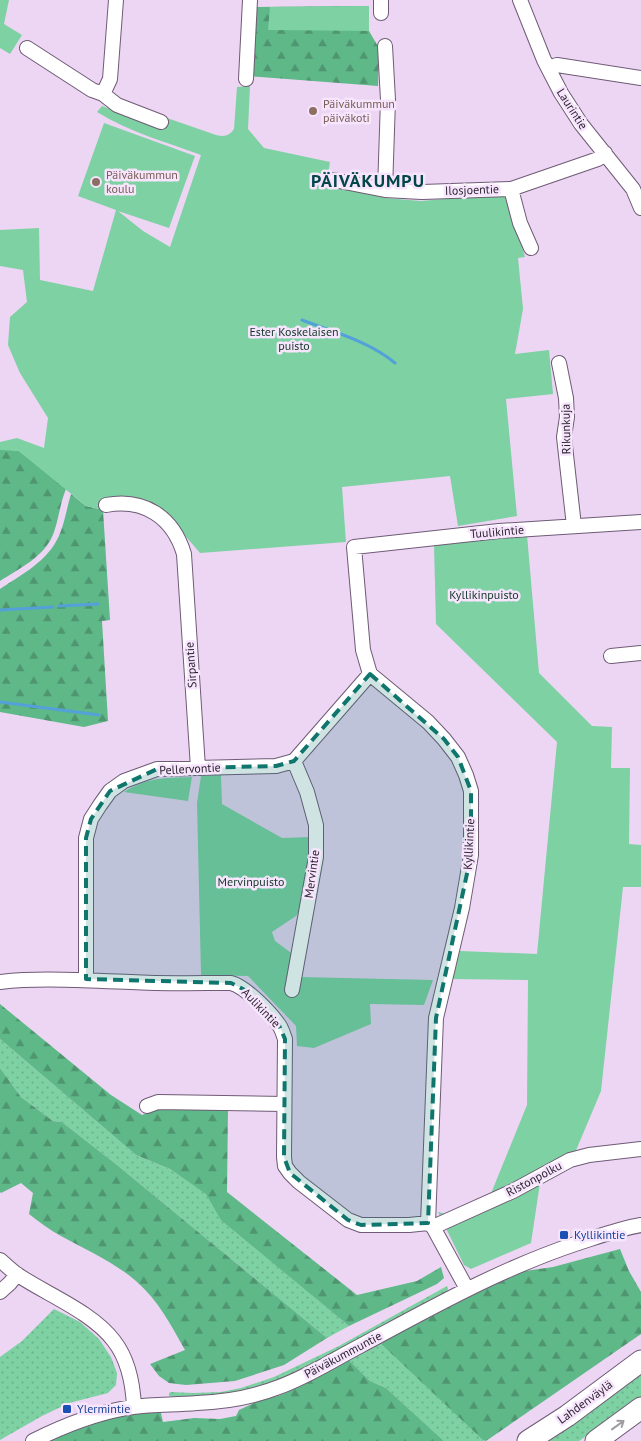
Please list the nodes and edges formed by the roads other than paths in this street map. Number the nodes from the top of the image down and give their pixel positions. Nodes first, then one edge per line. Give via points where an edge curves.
1 (116, 0) edge
2 (250, 0) edge
3 (520, 0) edge
4 (386, 46) dead end
5 (27, 48) dead end
6 (548, 68) junction
7 (641, 78) edge
8 (246, 79) dead end
9 (103, 94) junction
10 (161, 122) dead end
11 (605, 154) junction
12 (334, 180) dead end
13 (511, 188) junction
14 (386, 190) junction
15 (641, 208) edge
16 (530, 248) dead end
17 (559, 363) dead end
18 (106, 505) dead end
19 (641, 522) edge
20 (574, 526) junction
21 (641, 653) edge
22 (611, 656) dead end
23 (370, 674) junction
24 (294, 761) junction
25 (198, 768) junction
26 (86, 979) junction
27 (0, 982) edge
28 (292, 990) dead end
29 (284, 1104) junction
30 (147, 1106) dead end
31 (641, 1149) edge
32 (430, 1225) junction
33 (641, 1225) edge
34 (0, 1260) edge
35 (17, 1274) junction
36 (467, 1289) junction
37 (0, 1292) edge
38 (641, 1362) edge
39 (134, 1407) junction
40 (641, 1408) edge
41 (33, 1441) edge
42 (528, 1441) edge
43 (596, 1441) edge

1 - 9 street via 110,79
2 - 8 street
3 - 6 street, Laurintie
4 - 14 street
5 - 9 street
6 - 7 street via 557,65
6 - 11 street, Laurintie via 581,124
9 - 10 street via 117,105
11 - 13 street, Ilosjoentie
11 - 15 street, Laurintie via 633,189
12 - 14 street, Ilosjoentie
13 - 14 street, Ilosjoentie via 422,192
13 - 16 street
17 - 20 street, Rikunkuja via 568,416 564,437
18 - 25 street, Sirpantie via 126,503 155,513 171,526 187,559
19 - 20 street, Tuulikintie
20 - 23 street, Tuulikintie via 354,547 363,650
21 - 22 street
23 - 24 street
23 - 32 street, Kyllikintie via 444,739 458,757 471,792 471,855 436,1018
24 - 25 street, Pellervontie via 276,766
24 - 28 street, Mervintie via 316,825 316,857
25 - 26 street, Pellervontie via 157,769 124,781 110,790 91,820 86,838
26 - 27 street, Aulikintie
26 - 29 street, Aulikintie via 238,985 281,1029 285,1040
29 - 30 street via 158,1102
29 - 32 street, Aulikintie via 285,1166 299,1182 348,1220 361,1224
31 - 32 street, Ristonpolku via 570,1160 513,1191
32 - 36 street
33 - 36 street, Päiväkummuntie via 545,1254
34 - 35 street
35 - 37 street
35 - 39 street via 94,1322 114,1341 126,1364
36 - 39 street, Päiväkummuntie via 279,1387 224,1401
38 - 42 highway, Lahdenväylä
39 - 41 street, Päiväkummuntie via 104,1412
43 -> 40 highway

